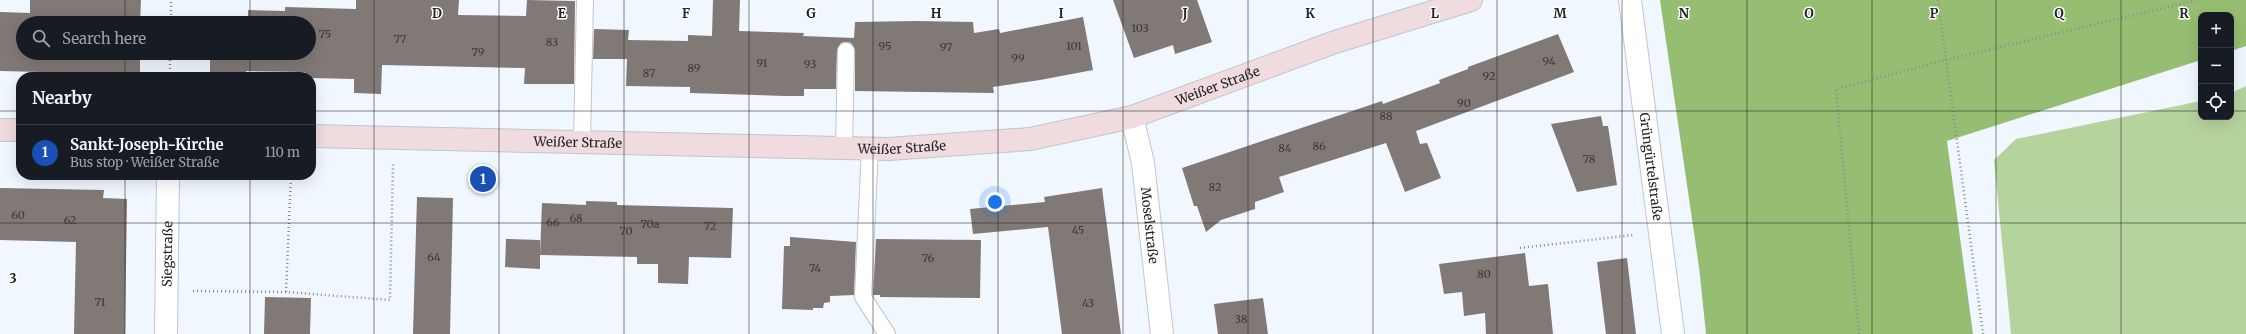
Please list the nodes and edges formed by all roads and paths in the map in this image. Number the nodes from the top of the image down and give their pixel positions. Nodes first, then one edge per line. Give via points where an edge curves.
1 (171, 0) edge
2 (585, 0) edge
3 (1471, 0) edge
4 (1630, 0) edge
5 (1938, 0) edge
6 (2197, 0) edge
7 (171, 16) edge
8 (846, 51) dead end
9 (170, 60) edge
10 (1946, 60) junction
11 (170, 72) edge
12 (1132, 117) junction
13 (0, 130) edge
14 (16, 130) edge
15 (316, 136) edge
16 (394, 136) junction
17 (582, 141) junction
18 (844, 148) junction
19 (870, 148) junction
20 (168, 180) edge
21 (291, 180) edge
22 (1660, 232) junction
23 (1520, 248) dead end
24 (166, 291) junction
25 (286, 292) junction
26 (166, 334) edge
27 (887, 334) edge
28 (1162, 334) edge
29 (1673, 334) edge
30 (1859, 334) edge
31 (1983, 334) edge

1 - 7 path
2 - 17 lane
3 - 12 street, Weißer Straße via 1335,42
4 - 22 street, Grüngürtelstraße
5 - 10 path
6 - 10 path
8 - 18 lane
9 - 11 path
10 - 30 path via 1836,89
10 - 31 path
12 - 19 street, Weißer Straße via 1030,139
12 - 28 street, Moselstraße via 1143,164
13 - 14 street
15 - 16 street, Weißer Straße
16 - 17 street, Weißer Straße
16 - 25 path via 390,300
17 - 18 street, Weißer Straße
18 - 19 street, Weißer Straße
19 - 27 lane via 863,297
20 - 24 street, Siegstraße
21 - 25 path
22 - 23 path
22 - 29 street, Grüngürtelstraße
24 - 25 path
24 - 26 street, Siegstraße

